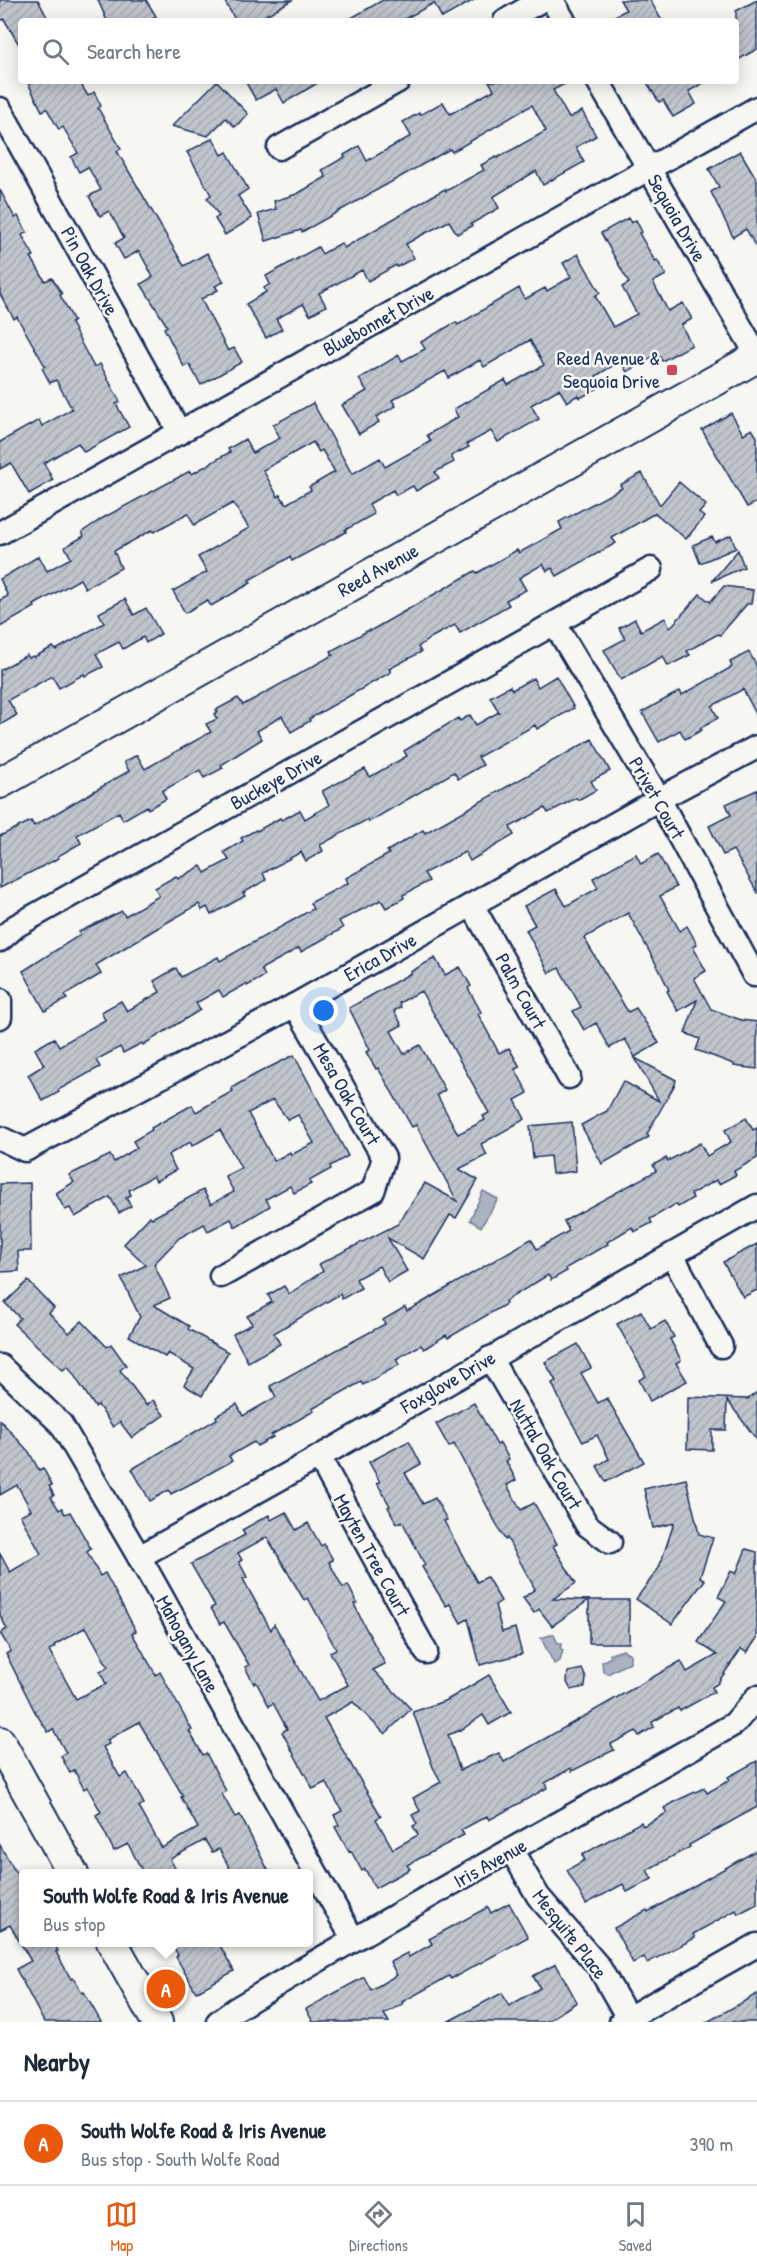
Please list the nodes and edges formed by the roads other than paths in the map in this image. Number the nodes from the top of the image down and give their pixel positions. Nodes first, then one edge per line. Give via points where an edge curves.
1 (542, 0) edge
2 (552, 0) edge
3 (509, 18) edge
4 (562, 18) edge
5 (393, 84) edge
6 (600, 84) edge
7 (757, 108) edge
8 (0, 109) edge
9 (279, 148) dead end
10 (648, 168) junction
11 (757, 356) edge
12 (180, 433) junction
13 (0, 533) edge
14 (651, 569) dead end
15 (555, 624) junction
16 (757, 747) edge
17 (0, 783) edge
18 (659, 799) junction
19 (472, 904) junction
20 (0, 940) edge
21 (754, 975) dead end
22 (0, 1000) edge
23 (295, 1005) junction
24 (0, 1017) edge
25 (570, 1077) dead end
26 (0, 1138) edge
27 (757, 1206) edge
28 (672, 1255) junction
29 (221, 1276) dead end
30 (721, 1346) dead end
31 (490, 1358) junction
32 (0, 1366) edge
33 (319, 1457) junction
34 (610, 1542) dead end
35 (139, 1557) junction
36 (426, 1652) dead end
37 (757, 1697) edge
38 (0, 1742) edge
39 (512, 1851) junction
40 (71, 1869) edge
41 (353, 1939) junction
42 (757, 1945) edge
43 (115, 1947) edge
44 (624, 2020) edge
45 (157, 2022) edge
46 (218, 2022) edge

1 - 3 street
2 - 4 street
5 - 9 street
6 - 10 street, Sequoia Drive
7 - 10 street, Bluebonnet Drive
8 - 12 street, Pin Oak Drive
10 - 11 street, Sequoia Drive
10 - 12 street, Bluebonnet Drive
11 - 17 main road, Reed Avenue
12 - 13 street, Bluebonnet Drive
14 - 15 street, Buckeye Drive
15 - 18 street, Privet Court
15 - 20 street, Buckeye Drive via 16,926
16 - 18 street, Erica Drive
18 - 19 street, Erica Drive
18 - 21 street, Privet Court
19 - 23 street, Erica Drive
19 - 25 street, Palm Court
22 - 24 street
23 - 26 street, Erica Drive via 25,1150
23 - 29 street, Mesa Oak Court via 384,1158 374,1191
27 - 28 street, Foxglove Drive
28 - 30 street
28 - 31 street, Foxglove Drive
31 - 33 street, Foxglove Drive
31 - 34 street, Nuttal Oak Court via 587,1525
32 - 35 street, Mahogany Lane via 61,1424
33 - 35 street, Foxglove Drive
33 - 36 street, Mayten Tree Court
35 - 41 street, Mahogany Lane
37 - 39 street, Iris Avenue via 734,1724
38 - 40 main road
39 - 41 street, Iris Avenue
39 - 44 street, Mesquite Place via 538,1896 599,1967
41 - 46 street, Iris Avenue
42 - 44 street
43 - 45 main road

